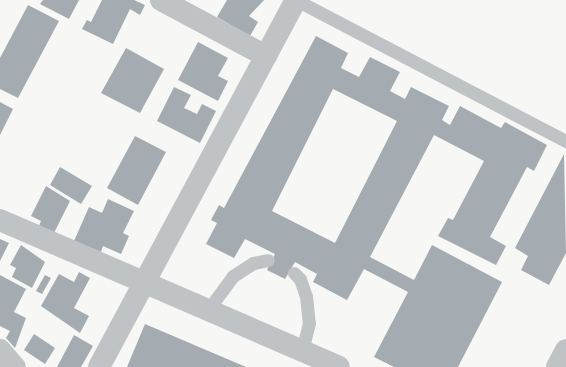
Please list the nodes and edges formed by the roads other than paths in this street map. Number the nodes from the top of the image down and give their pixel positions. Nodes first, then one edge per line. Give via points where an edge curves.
1 (161, 0) edge
2 (296, 0) edge
3 (266, 56) junction
4 (566, 141) edge
5 (0, 220) edge
6 (268, 260) dead end
7 (294, 273) dead end
8 (145, 283) junction
9 (208, 310) junction
10 (0, 350) edge
11 (566, 350) edge
12 (302, 351) junction
13 (15, 367) edge
14 (99, 367) edge
15 (339, 367) edge
16 (557, 367) edge

1 - 3 street
2 - 3 street
2 - 4 lane
3 - 8 street
5 - 8 street
6 - 9 lane via 253,263 233,276
7 - 12 lane via 300,279 306,296 309,323
8 - 9 street
8 - 14 street
9 - 12 street
10 - 13 street
11 - 16 street
12 - 15 street

